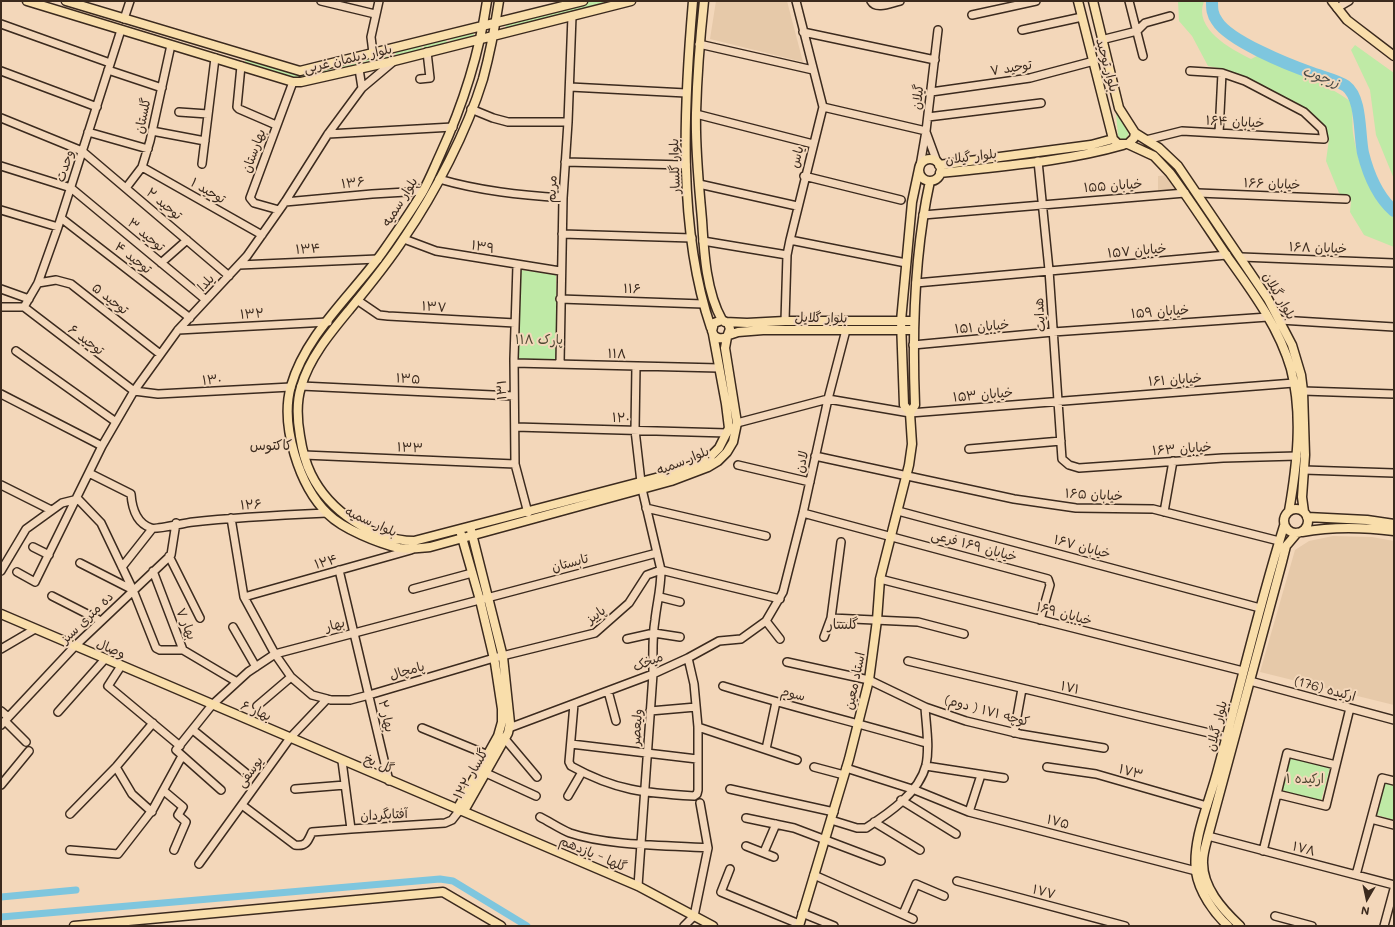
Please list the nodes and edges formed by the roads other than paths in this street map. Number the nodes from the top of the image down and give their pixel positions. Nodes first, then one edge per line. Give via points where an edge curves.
1 (27, 1) edge
2 (66, 1) edge
3 (130, 1) edge
4 (321, 1) edge
5 (379, 1) edge
6 (487, 1) edge
7 (499, 1) edge
8 (583, 1) edge
9 (631, 1) edge
10 (693, 1) edge
11 (704, 1) edge
12 (796, 1) edge
13 (871, 1) edge
14 (900, 1) edge
15 (1036, 1) edge
16 (1078, 1) edge
17 (1092, 1) edge
18 (1129, 1) edge
19 (1349, 1) edge
20 (1335, 4) edge
21 (375, 14) junction
22 (972, 15) dead end
23 (572, 16) junction
24 (1170, 16) dead end
25 (1082, 17) junction
26 (124, 19) junction
27 (495, 23) junction
28 (1, 24) edge
29 (483, 26) junction
30 (121, 30) junction
31 (938, 30) dead end
32 (1022, 30) dead end
33 (1137, 31) junction
34 (803, 32) junction
35 (493, 35) junction
36 (481, 38) junction
37 (1101, 40) junction
38 (699, 44) junction
39 (171, 45) junction
40 (391, 48) junction
41 (427, 52) junction
42 (373, 53) junction
43 (1143, 56) dead end
44 (1394, 56) edge
45 (215, 58) junction
46 (935, 60) junction
47 (394, 61) junction
48 (1094, 61) junction
49 (241, 66) junction
50 (109, 67) junction
51 (359, 69) junction
52 (813, 70) junction
53 (1, 71) edge
54 (1190, 71) dead end
55 (1222, 73) junction
56 (420, 79) dead end
57 (293, 82) junction
58 (570, 87) junction
59 (162, 88) junction
60 (362, 88) junction
61 (931, 92) junction
62 (686, 93) junction
63 (1041, 103) dead end
64 (97, 107) junction
65 (823, 107) junction
66 (471, 109) junction
67 (179, 112) dead end
68 (208, 114) junction
69 (696, 114) junction
70 (928, 117) junction
71 (1, 118) edge
72 (568, 122) junction
73 (276, 125) junction
74 (453, 126) junction
75 (152, 131) junction
76 (88, 132) junction
77 (926, 132) junction
78 (1135, 133) junction
79 (1219, 133) junction
80 (328, 134) junction
81 (1113, 137) junction
82 (1146, 140) junction
83 (205, 141) junction
84 (813, 144) junction
85 (1125, 144) junction
86 (148, 149) junction
87 (82, 151) junction
88 (1038, 161) junction
89 (565, 162) junction
90 (202, 164) dead end
91 (686, 165) junction
92 (1, 166) edge
93 (142, 167) junction
94 (939, 167) junction
95 (919, 168) junction
96 (430, 176) junction
97 (804, 176) junction
98 (439, 179) junction
99 (930, 181) junction
100 (699, 184) junction
101 (71, 188) junction
102 (126, 188) junction
103 (423, 191) junction
104 (1185, 193) junction
105 (1198, 193) junction
106 (563, 198) junction
107 (1346, 199) dead end
108 (901, 200) dead end
109 (285, 202) junction
110 (1042, 204) junction
111 (797, 206) junction
112 (1, 210) edge
113 (279, 210) junction
114 (923, 215) junction
115 (61, 218) junction
116 (58, 227) junction
117 (562, 234) junction
118 (262, 235) junction
119 (692, 238) junction
120 (404, 239) junction
121 (187, 240) junction
122 (790, 240) junction
123 (704, 241) junction
124 (787, 255) junction
125 (1227, 255) junction
126 (1240, 258) junction
127 (378, 259) junction
128 (162, 263) junction
129 (906, 263) junction
130 (1394, 263) edge
131 (385, 264) junction
132 (239, 265) junction
133 (517, 265) junction
134 (1049, 270) junction
135 (560, 271) junction
136 (229, 276) junction
137 (38, 283) junction
138 (916, 283) junction
139 (1, 289) edge
140 (29, 299) junction
141 (560, 299) junction
142 (206, 300) junction
143 (357, 300) junction
144 (703, 304) junction
145 (1, 307) edge
146 (24, 307) junction
147 (1268, 317) junction
148 (190, 318) junction
149 (1280, 320) junction
150 (724, 321) junction
151 (784, 321) junction
152 (328, 322) junction
153 (515, 323) junction
154 (901, 325) junction
155 (914, 326) junction
156 (336, 327) junction
157 (1394, 327) edge
158 (178, 330) junction
159 (846, 330) junction
160 (712, 331) junction
161 (1053, 332) junction
162 (728, 336) junction
163 (913, 345) junction
164 (16, 350) dead end
165 (160, 354) junction
166 (514, 363) junction
167 (560, 363) junction
168 (636, 366) junction
169 (719, 368) junction
170 (1294, 383) junction
171 (301, 386) junction
172 (291, 387) junction
173 (134, 391) junction
174 (1303, 391) junction
175 (1, 394) edge
176 (1394, 394) edge
177 (514, 396) junction
178 (828, 399) junction
179 (1058, 401) junction
180 (910, 413) junction
181 (116, 422) junction
182 (737, 423) junction
183 (515, 427) junction
184 (635, 430) junction
185 (727, 434) junction
186 (1060, 441) junction
187 (102, 446) junction
188 (969, 449) dead end
189 (304, 455) junction
190 (815, 456) junction
191 (1297, 456) junction
192 (1173, 461) junction
193 (515, 464) junction
194 (738, 465) dead end
195 (1069, 465) joint
196 (1304, 470) junction
197 (89, 473) junction
198 (1394, 473) edge
199 (906, 476) junction
200 (810, 482) junction
201 (1, 485) edge
202 (641, 485) junction
203 (78, 499) junction
204 (566, 506) junction
205 (646, 508) junction
206 (51, 510) junction
207 (898, 511) junction
208 (1289, 511) junction
209 (1164, 512) junction
210 (327, 513) junction
211 (528, 513) junction
212 (803, 513) junction
213 (1306, 515) junction
214 (231, 518) junction
215 (176, 523) junction
216 (1394, 524) edge
217 (1284, 526) junction
218 (152, 529) junction
219 (471, 531) junction
220 (1394, 531) edge
221 (1300, 533) junction
222 (461, 534) junction
223 (766, 536) dead end
224 (890, 536) junction
225 (1279, 541) junction
226 (841, 542) dead end
227 (33, 548) dead end
228 (415, 549) junction
229 (657, 553) junction
230 (49, 555) junction
231 (169, 556) junction
232 (80, 563) dead end
233 (122, 567) junction
234 (339, 570) junction
235 (661, 570) junction
236 (1, 571) edge
237 (153, 571) junction
238 (17, 572) dead end
239 (472, 573) junction
240 (880, 580) junction
241 (413, 589) dead end
242 (133, 590) junction
243 (52, 596) dead end
244 (660, 597) junction
245 (244, 598) junction
246 (484, 599) junction
247 (780, 599) junction
248 (680, 602) dead end
249 (1260, 608) junction
250 (1, 614) edge
251 (200, 618) dead end
252 (830, 618) junction
253 (877, 620) junction
254 (1040, 620) junction
255 (101, 621) junction
256 (766, 621) junction
257 (233, 627) dead end
258 (35, 629) junction
259 (354, 633) junction
260 (654, 633) junction
261 (964, 634) dead end
262 (680, 637) dead end
263 (824, 637) dead end
264 (627, 639) dead end
265 (780, 639) dead end
266 (75, 646) junction
267 (1, 649) edge
268 (183, 650) junction
269 (275, 654) junction
270 (503, 657) junction
271 (494, 658) junction
272 (688, 658) junction
273 (105, 659) junction
274 (908, 661) dead end
275 (788, 662) dead end
276 (121, 666) junction
277 (256, 667) junction
278 (1243, 671) junction
279 (653, 674) junction
280 (291, 677) junction
281 (869, 680) junction
282 (1250, 681) junction
283 (237, 682) junction
284 (724, 686) dead end
285 (1022, 689) junction
286 (608, 691) junction
287 (369, 695) junction
288 (327, 699) junction
289 (776, 702) junction
290 (574, 704) junction
291 (212, 705) junction
292 (257, 706) dead end
293 (926, 707) junction
294 (696, 708) junction
295 (1350, 708) junction
296 (1, 711) edge
297 (650, 711) junction
298 (58, 712) dead end
299 (1394, 720) edge
300 (5, 721) edge
301 (616, 721) dead end
302 (858, 722) junction
303 (153, 723) junction
304 (698, 726) junction
305 (422, 728) dead end
306 (510, 728) junction
307 (193, 730) junction
308 (1014, 733) junction
309 (1226, 737) junction
310 (290, 738) junction
311 (505, 739) junction
312 (26, 742) dead end
313 (571, 744) junction
314 (926, 744) junction
315 (178, 748) junction
316 (1104, 748) dead end
317 (766, 750) junction
318 (29, 751) dead end
319 (647, 753) junction
320 (182, 756) junction
321 (491, 756) junction
322 (697, 759) junction
323 (797, 760) dead end
324 (342, 761) junction
325 (926, 766) junction
326 (1336, 766) junction
327 (116, 767) junction
328 (814, 767) dead end
329 (1047, 767) dead end
330 (582, 772) junction
331 (845, 772) junction
332 (486, 773) junction
333 (247, 774) dead end
334 (981, 775) junction
335 (537, 777) dead end
336 (1004, 778) dead end
337 (389, 781) junction
338 (1394, 781) edge
339 (1, 785) edge
340 (345, 785) junction
341 (295, 789) dead end
342 (730, 789) dead end
343 (221, 790) dead end
344 (915, 790) junction
345 (164, 791) junction
346 (644, 792) junction
347 (1277, 794) junction
348 (536, 796) dead end
349 (568, 796) dead end
350 (902, 800) junction
351 (700, 803) dead end
352 (242, 805) junction
353 (1207, 806) junction
354 (459, 811) junction
355 (152, 812) junction
356 (969, 812) junction
357 (70, 814) dead end
358 (832, 816) junction
359 (540, 817) dead end
360 (746, 818) dead end
361 (1371, 819) junction
362 (874, 822) junction
363 (776, 824) junction
364 (1394, 825) edge
365 (350, 829) junction
366 (956, 834) dead end
367 (1208, 836) junction
368 (825, 840) junction
369 (641, 843) junction
370 (746, 846) dead end
371 (708, 848) junction
372 (70, 850) dead end
373 (174, 850) dead end
374 (920, 850) dead end
375 (1263, 851) junction
376 (764, 852) junction
377 (774, 857) dead end
378 (882, 861) dead end
379 (199, 864) dead end
380 (730, 868) dead end
381 (1196, 871) junction
382 (814, 875) junction
383 (1356, 875) junction
384 (957, 882) dead end
385 (638, 886) junction
386 (1394, 886) edge
387 (1394, 889) edge
388 (944, 896) dead end
389 (802, 913) junction
390 (903, 914) junction
391 (694, 916) junction
392 (1275, 916) dead end
393 (913, 919) dead end
394 (94, 925) edge
395 (799, 925) edge
396 (74, 926) edge
397 (501, 926) edge
398 (684, 926) edge
399 (713, 926) edge
400 (834, 926) edge
401 (1125, 926) edge
402 (1228, 926) edge
403 (1240, 926) edge
404 (1312, 926) edge
405 (1384, 926) edge

1 - 30 main road, بلوار دیلمان غربی
2 - 26 main road, بلوار دیلمان غربی
3 - 26 street
4 - 21 street
5 - 21 street
6 - 29 main road, بلوار سمیه
7 - 27 main road, بلوار سمیه
8 - 27 main road, بلوار دیلمان غربی
9 - 23 main road, بلوار دیلمان غربی
10 - 62 main road, بلوار گلسار
11 - 38 main road, بلوار گلسار
12 - 34 street
13 - 14 street via 880,6
15 - 22 street
16 - 25 main road, بلوار توحید
17 - 37 main road, بلوار توحید
18 - 33 street
19 - 20 street
20 - 44 main road via 1347,20
21 - 42 street via 371,37
23 - 35 main road, بلوار دیلمان غربی
23 - 58 street, مریم
24 - 33 street via 1145,23
25 - 32 street
25 - 48 main road, بلوار توحید
26 - 42 main road, بلوار دیلمان غربی via 294,71
27 - 29 main road, بلوار دیلمان غربی
27 - 35 main road, بلوار سمیه
28 - 50 street
29 - 36 main road, بلوار سمیه
29 - 40 main road, بلوار دیلمان غربی
30 - 39 main road, بلوار دیلمان غربی
30 - 50 street, وحدت
31 - 46 street, گیلان
33 - 37 street
33 - 43 street
34 - 46 street
34 - 52 street
35 - 36 main road, بلوار دیلمان غربی
35 - 66 main road, بلوار سمیه via 482,80
36 - 41 main road, بلوار دیلمان غربی
36 - 74 main road, بلوار سمیه
37 - 78 main road, بلوار توحید via 1119,108
38 - 52 street
38 - 69 main road, بلوار گلسار
39 - 45 main road, بلوار دیلمان غربی
39 - 59 street, گلستان
40 - 42 main road, بلوار دیلمان غربی
40 - 47 main road
41 - 47 main road, بلوار دیلمان غربی
41 - 56 street via 430,78
45 - 49 main road, بلوار دیلمان غربی
45 - 68 street
46 - 61 street, گیلان
47 - 51 main road, بلوار دیلمان غربی
47 - 60 street, یلدا
48 - 61 street, توحید ۷ via 1030,78
48 - 81 main road, بلوار توحید
49 - 57 main road, بلوار دیلمان غربی
49 - 73 street via 237,107
50 - 59 street
50 - 64 street, وحدت
51 - 57 main road, بلوار دیلمان غربی
51 - 60 street
52 - 65 street
53 - 64 street
54 - 55 street
55 - 79 street
55 - 79 street, ۱۶۴ خیابان via 1245,81 1304,112 1322,129 1324,139
57 - 73 street, بهارستان
58 - 62 street
58 - 72 street, مریم
59 - 75 street, گلستان
60 - 80 street, یلدا
61 - 70 street, گیلان
62 - 91 main road, بلوار گلسار
63 - 70 street
64 - 76 street, وحدت
65 - 77 street
65 - 84 street, یاس
66 - 72 street via 508,122
66 - 98 main road, بلوار سمیه
67 - 68 street
68 - 83 street
69 - 84 street
69 - 100 main road, بلوار گلسار
70 - 77 street, گیلان
71 - 87 street, توحید ۲
72 - 89 street, مریم
73 - 113 street, بهارستان via 250,198 254,203
74 - 80 street
74 - 96 main road, بلوار سمیه
75 - 83 street
75 - 86 street, گلستان
76 - 86 street
76 - 87 street, وحدت
77 - 94 street
77 - 95 street, گیلان
78 - 82 main road, بلوار گیلان
78 - 85 main road via 1134,138
79 - 82 street, ۱۶۴ خیابان via 1182,131
80 - 109 street, یلدا
81 - 85 main road
81 - 94 main road, بلوار گیلان via 1091,145
82 - 105 main road, بلوار گیلان via 1178,166
83 - 90 street
84 - 97 street, یاس
85 - 88 main road, بلوار گیلان via 1102,151
85 - 104 main road, بلوار گیلان via 1154,156
86 - 93 street, گلستان
87 - 101 street, وحدت
87 - 102 street, توحید ۲
88 - 94 main road, بلوار گیلان
88 - 110 street, هدایت
89 - 91 street
89 - 106 street, مریم
91 - 119 main road, بلوار گلسار
92 - 101 street
93 - 102 street, گلستان
93 - 118 street, توحید ۱
94 - 95 main road via 927,160
94 - 99 main road via 934,180
95 - 99 main road via 923,178
95 - 129 main road via 912,202
96 - 98 main road
96 - 103 main road, بلوار سمیه
97 - 108 street
97 - 111 street, یاس
98 - 106 street via 505,194
98 - 120 main road, بلوار سمیه
99 - 114 main road
100 - 111 street
100 - 123 main road, بلوار گلسار
101 - 115 street, وحدت
101 - 128 street, توحید ۳
102 - 121 street, توحید ۲
103 - 109 street, ۱۳۶
103 - 127 main road, بلوار سمیه
104 - 110 street, خیابان ۱۵۵
104 - 125 main road, بلوار گیلان
105 - 107 street, خیابان ۱۶۶
105 - 126 main road, بلوار گیلان
106 - 117 street, مریم
109 - 113 street, یلدا
110 - 114 street, خیابان ۱۵۵
110 - 134 street, هدایت
111 - 122 street, یاس
112 - 116 street
113 - 118 street, یلدا
114 - 138 main road
115 - 116 street, وحدت
115 - 148 street, توحید ۴
116 - 137 street, وحدت
117 - 119 street
117 - 135 street, مریم
118 - 132 street, یلدا
119 - 144 main road, بلوار گلسار
120 - 131 main road, بلوار سمیه
120 - 133 street, ۱۳۹ via 436,251
121 - 128 street
121 - 136 street, توحید ۲
122 - 124 street, یاس
122 - 129 street
123 - 124 street
123 - 150 main road, بلوار گلسار via 713,300
124 - 151 street, یاس
125 - 134 street, خیابان ۱۵۷
125 - 147 main road, بلوار گیلان
126 - 130 street, خیابان ۱۶۸
126 - 149 main road, بلوار گیلان
127 - 131 main road
127 - 132 street, ۱۳۴
127 - 152 main road, بلوار سمیه
128 - 142 street, توحید ۳
129 - 154 main road
131 - 143 main road, بلوار سمیه
132 - 136 street, یلدا
133 - 135 street, ۱۳۹
133 - 153 street, ۱۳۱
134 - 138 street, خیابان ۱۵۷
134 - 161 street, هدایت
135 - 141 street, مریم
136 - 142 street, یلدا
137 - 140 street, وحدت
137 - 165 street, توحید ۵ via 56,280 71,284
138 - 155 main road
139 - 140 street
140 - 146 street, وحدت
141 - 144 street, ۱۱۶
141 - 167 street, مریم
142 - 148 street, یلدا
143 - 153 street, ۱۳۷ via 379,315
143 - 156 main road, بلوار سمیه
144 - 160 main road, بلوار گلسار
145 - 146 street
146 - 173 street, توحید ۶
147 - 161 street, خیابان ۱۵۹
147 - 170 main road, بلوار گیلان via 1284,351
148 - 158 street, یلدا
149 - 157 street
149 - 174 main road, بلوار گیلان via 1299,367
150 - 151 main road, بلوار گلایل
150 - 160 main road via 714,323
150 - 162 main road via 729,326
151 - 154 main road, بلوار گلایل
152 - 156 main road
152 - 158 street, ۱۳۲
152 - 172 main road, بلوار سمیه via 312,341
153 - 166 street, ۱۳۱
154 - 155 main road, بلوار گلایل
154 - 159 main road, بلوار گلایل
154 - 180 main road, استاد معین via 904,405
155 - 163 main road, استاد معین
156 - 171 main road, بلوار سمیه via 307,370
158 - 165 street, یلدا
159 - 162 main road, بلوار گلایل via 748,331
159 - 178 street, لادن
160 - 162 main road via 721,339
160 - 169 main road, بلوار سمیه
161 - 163 street, خیابان ۱۵۱
161 - 179 street, هدایت
162 - 182 main road, بلوار سمیه via 726,357
163 - 180 main road, استاد معین via 915,405
164 - 181 street
165 - 173 street, یلدا
166 - 167 street, ۱۱۸
166 - 177 street, ۱۳۱
167 - 168 street, ۱۱۸
168 - 169 street, ۱۱۸
168 - 184 street, ولیعصر
169 - 185 main road, بلوار سمیه via 729,418
170 - 179 street, خیابان ۱۶۱
170 - 191 main road, بلوار گیلان
171 - 177 street, ۱۳۵
171 - 189 main road, بلوار سمیه via 298,420
172 - 173 street, ۱۳۰ via 158,394
172 - 210 main road, بلوار سمیه via 288,421 295,454 303,477
173 - 181 street, یلدا
174 - 176 street
174 - 196 main road, بلوار گیلان
175 - 187 street
177 - 183 street, ۱۳۱
178 - 180 street, خیابان ۱۵۳
178 - 182 street
178 - 190 street, لادن
179 - 180 street, خیابان ۱۵۳
179 - 186 street, هدایت
180 - 199 main road, استاد معین via 912,444
181 - 187 street, یلدا
182 - 202 main road, بلوار سمیه via 727,452 718,461 695,472
183 - 184 street, ۱۲۰
183 - 193 street, ۱۳۱
184 - 185 street, ۱۲۰
184 - 202 street, ولیعصر
185 - 202 main road, بلوار سمیه via 719,448 708,459
186 - 188 street
186 - 195 street, هدایت via 1062,459
187 - 197 street, یلدا
189 - 193 street, ۱۳۳
189 - 222 main road, بلوار سمیه via 311,474 324,495 349,518 362,526 402,541
190 - 199 street, خیابان ۱۶۵
190 - 200 street, لادن
191 - 192 street, خیابان ۱۶۳
191 - 208 main road, بلوار گیلان
192 - 195 street, خیابان ۱۶۳ via 1080,468
192 - 209 street
193 - 211 street, ۱۳۱
194 - 200 street
196 - 198 street
196 - 213 main road, بلوار گیلان via 1302,497
197 - 203 street, یلدا
197 - 218 street via 131,494 136,516
199 - 207 main road, استاد معین
199 - 209 street, خیابان ۱۶۵ via 1014,499 1076,508 1153,509
200 - 212 street, لادن
201 - 206 street
202 - 204 main road, بلوار سمیه
202 - 205 street, ولیعصر
203 - 206 street
203 - 230 street, یلدا
203 - 233 street via 101,523
204 - 211 main road, بلوار سمیه
204 - 219 main road, بلوار سمیه
205 - 223 street
205 - 229 street, ولیعصر
206 - 236 street via 26,529
207 - 224 main road, استاد معین
207 - 249 street, خیابان ۱۶۷
208 - 213 main road via 1294,509
208 - 217 main road via 1283,520
209 - 225 street, خیابان ۱۶۵
210 - 214 street, ۱۲۶
210 - 228 main road, بلوار سمیه via 338,522 378,541 400,548
211 - 219 main road, بلوار سمیه
212 - 224 street, خیابان ۱۶۹ فرعی
212 - 247 street, لادن
213 - 216 main road
213 - 221 main road via 1306,528
214 - 215 street, ۱۲۶
214 - 245 street, پامچال
215 - 218 street, ۱۲۶
215 - 231 street
217 - 221 main road via 1287,530
217 - 225 main road, بلوار گیلان
218 - 233 street
219 - 222 main road, بلوار سمیه
219 - 246 main road, گلسار ۱۲۲
220 - 221 main road via 1367,527 1328,527
221 - 282 main road, بلوار گیلان via 1286,546
222 - 228 main road, بلوار سمیه
222 - 239 main road, گلسار ۱۲۲
224 - 240 main road, استاد معین
224 - 254 street, خیابان ۱۶۹ فرعی via 1050,581
225 - 249 main road, بلوار گیلان
226 - 252 street
227 - 230 street
228 - 234 street, ۱۲۴
229 - 235 street, ولیعصر
229 - 246 street, تابستان
230 - 238 street, یلدا via 36,582
231 - 237 street, ده متری سبز
231 - 251 street
232 - 242 street
233 - 242 street
234 - 245 street, ۱۲۴
234 - 259 street, بهار ۲
235 - 244 street, ولیعصر
235 - 247 street
235 - 270 street, پاییز via 647,575 629,603 595,633
237 - 242 street, ده متری سبز
237 - 268 street, بهار ۷
239 - 241 street
239 - 246 main road, گلسار ۱۲۲
240 - 253 main road, استاد معین
240 - 254 street, خیابان ۱۶۹
242 - 255 street, ده متری سبز
242 - 268 street via 156,648
243 - 255 street
244 - 248 street
244 - 260 street, ولیعصر
245 - 269 street, پامچال
246 - 259 street, بهار
246 - 270 main road, گلسار ۱۲۲
246 - 271 main road, گلسار ۱۲۲
247 - 256 street, میخک
249 - 278 main road, بلوار گیلان
250 - 258 main road, وصال
252 - 253 street
252 - 263 street
253 - 261 street via 918,622
253 - 281 main road, استاد معین
254 - 278 street, خیابان ۱۶۹
255 - 266 street, ده متری سبز
256 - 265 street
256 - 272 street, میخک via 741,639 719,641
257 - 277 street
258 - 266 main road, وصال
258 - 267 street
259 - 269 street, بهار
259 - 287 street, بهار ۲
260 - 262 street
260 - 264 street
260 - 279 street, ولیعصر
266 - 273 main road, وصال
266 - 300 street, ده متری سبز
268 - 283 street, بهار ۷
269 - 277 street, بهار
269 - 280 street, پامچال
270 - 271 street, پاییز
270 - 306 main road, گلسار ۱۲۲
271 - 287 street, پامچال
271 - 321 main road, گلسار ۱۲۲ via 502,722
272 - 279 street, میخک
272 - 294 street
273 - 276 main road, وصال
273 - 298 street
274 - 285 street, ۱۷۱
275 - 281 street, کوچه ۱۷۱ ( دوم)
276 - 291 main road, وصال
276 - 303 street via 108,686
277 - 283 street, بهار
278 - 309 main road, بلوار گیلان
279 - 286 street, میخک
279 - 297 street, ولیعصر
280 - 288 street, پامچال via 312,695
280 - 292 street
281 - 293 street, کوچه ۱۷۱ ( دوم)
281 - 302 main road, استاد معین
282 - 295 street, ارکیده (176)
282 - 367 main road, بلوار گیلان
283 - 291 street, بهار
284 - 289 street, سوم
285 - 308 street
285 - 309 street, ۱۷۱
286 - 290 street, میخک
286 - 301 street
287 - 288 street, پامچال via 350,700
287 - 337 street, بهار ۲
288 - 310 street, یوسفی
289 - 302 street, سوم
289 - 317 street
290 - 306 street, میخک
290 - 313 street
291 - 307 street, بهار
291 - 310 main road, بهار ۶
293 - 308 street, کوچه ۱۷۱ ( دوم) via 966,721
293 - 314 street
294 - 297 street
294 - 304 street
295 - 299 street, ارکیده (176)
295 - 326 street
296 - 300 street
297 - 319 street, ولیعصر
300 - 312 street
302 - 314 street, سوم
302 - 331 main road, استاد معین
303 - 315 street
303 - 327 street
304 - 317 street
304 - 322 street
305 - 321 street
306 - 311 main road, گلسار ۱۲۲
307 - 315 street, بهار
307 - 333 street
308 - 316 street, کوچه ۱۷۱ ( دوم)
309 - 353 main road, بلوار گیلان
310 - 324 main road, گل یخ
310 - 352 street, یوسفی
311 - 321 main road, گلسار ۱۲۲
311 - 335 street
313 - 319 street
313 - 330 street via 570,764
314 - 325 street
315 - 320 street
317 - 323 street
318 - 339 street
319 - 322 street
319 - 346 street, ولیعصر
320 - 343 street
320 - 345 street
321 - 332 main road, گلسار ۱۲۲
321 - 354 main road, گلسار ۱۲۲ via 467,790
322 - 346 street via 698,794 694,796
324 - 337 main road, گل یخ
324 - 340 street, آفتابگردان
325 - 334 street
325 - 344 street
326 - 347 street via 1326,806
326 - 347 street via 1287,753
327 - 355 street via 132,794
327 - 357 street
328 - 331 street, ۱۷۵
329 - 353 street, ۱۷۳ via 1096,774
330 - 346 street via 627,790
330 - 349 street
331 - 344 street, ۱۷۵
331 - 358 main road, استاد معین
332 - 348 street
332 - 354 main road, گلسار ۱۲۲ via 465,809
334 - 336 street
334 - 356 street
337 - 354 main road, گل یخ
338 - 361 street via 1382,778
340 - 341 street
340 - 365 street, آفتابگردان
342 - 358 street
344 - 350 street
344 - 356 street, ۱۷۵
345 - 355 street
345 - 373 street via 183,807 178,815 186,822
346 - 369 street, ولیعصر
347 - 375 street
350 - 362 street
350 - 366 street
351 - 371 street
352 - 365 street via 295,845 308,842 312,832
352 - 379 street, یوسفی
353 - 381 main road, بلوار گیلان via 1200,834
354 - 365 street, آفتابگردان via 452,820 444,823
354 - 385 main road, گلها - یازدهم
355 - 372 street via 118,854
356 - 381 street, ۱۷۵
358 - 362 street via 857,828 866,828
358 - 368 main road, استاد معین
359 - 369 street via 569,832 586,837
360 - 363 street
361 - 364 street
361 - 383 street
362 - 374 street
363 - 368 street
363 - 376 street
367 - 375 street, ۱۷۸
367 - 403 main road, بلوار گیلان via 1203,861 1204,876 1212,894
368 - 378 street
368 - 382 main road, استاد معین
369 - 371 street
369 - 385 street, ولیعصر
370 - 376 street
371 - 391 street
375 - 383 street, ۱۷۸
376 - 377 street
380 - 395 street via 721,892
381 - 402 main road, بلوار گیلان via 1204,895 1219,918
382 - 389 main road, استاد معین
382 - 390 street
383 - 386 street, ۱۷۸
384 - 401 street, ۱۷۷
385 - 391 main road, گلها - یازدهم
387 - 405 street
388 - 390 street via 916,884
389 - 395 main road, استاد معین
389 - 400 street
390 - 393 street
391 - 398 street
391 - 399 main road, گلها - یازدهم
392 - 404 street
394 - 396 main road
394 - 397 main road via 443,892

